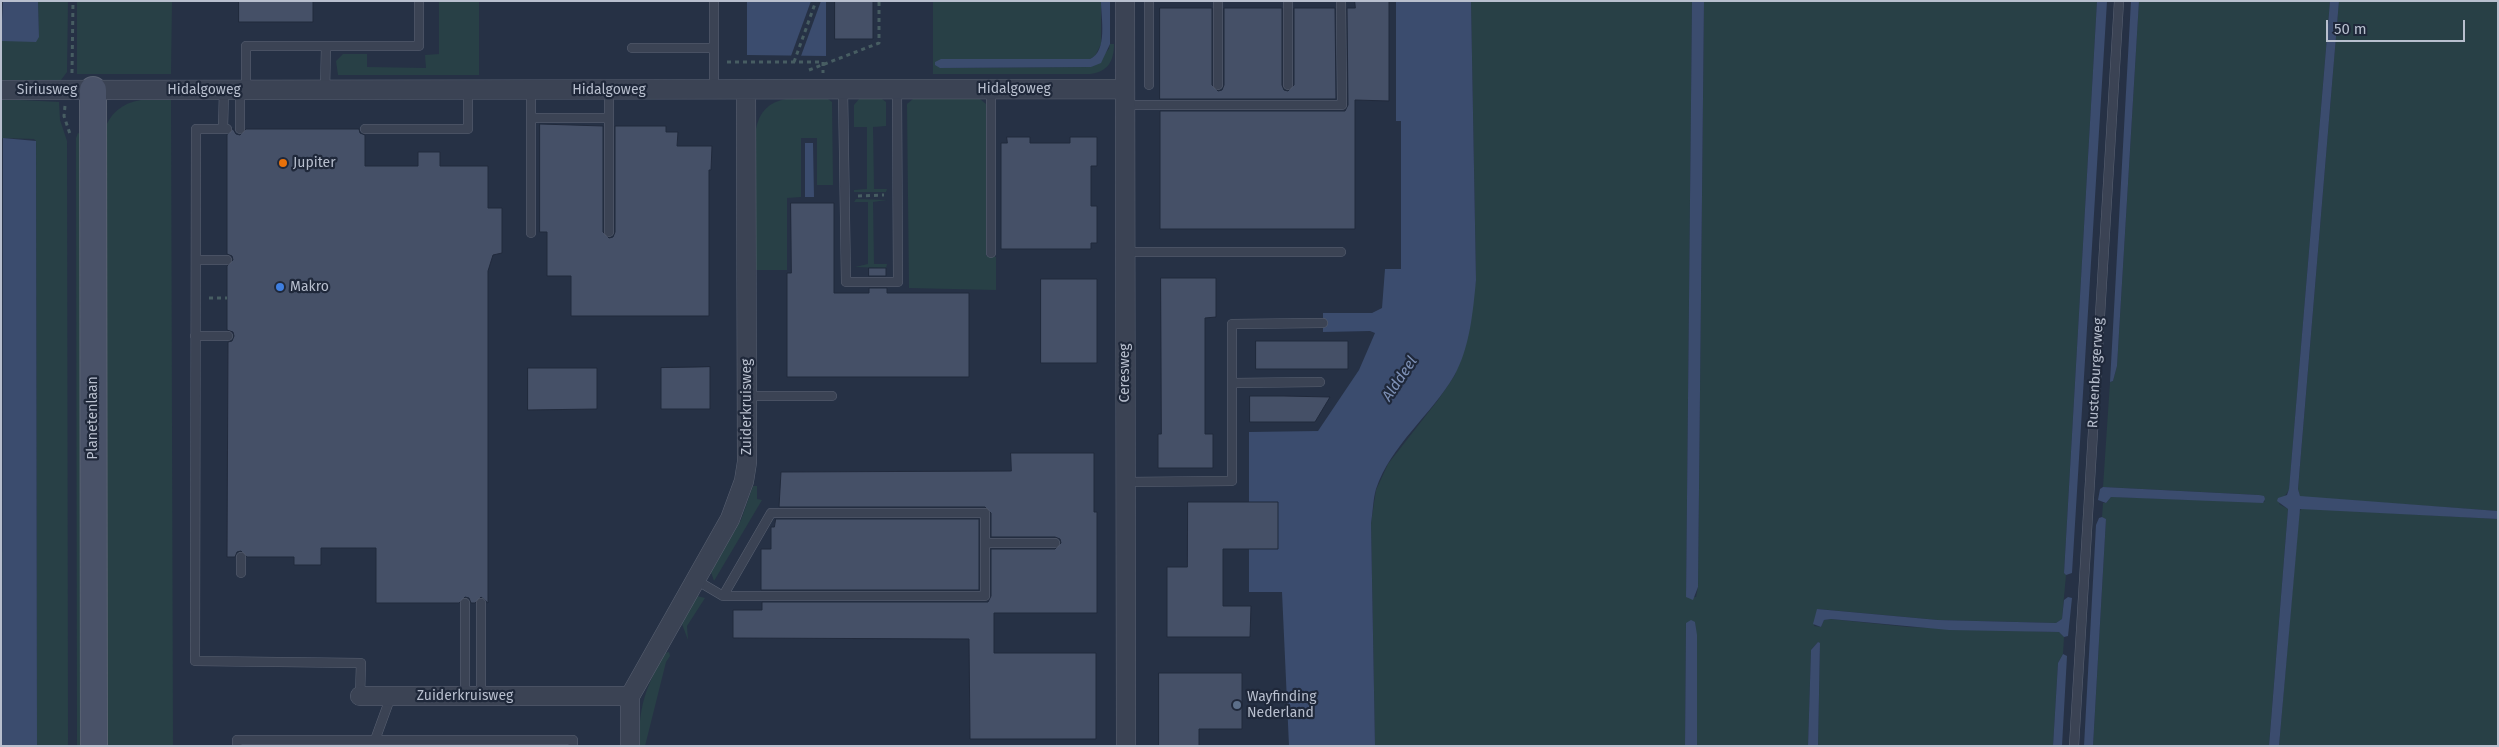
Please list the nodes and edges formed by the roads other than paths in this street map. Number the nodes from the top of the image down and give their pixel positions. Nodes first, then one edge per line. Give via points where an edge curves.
1 (420, 1) edge
2 (714, 1) edge
3 (1125, 1) edge
4 (1149, 1) edge
5 (1218, 1) edge
6 (1288, 1) edge
7 (1342, 1) edge
8 (2118, 1) edge
9 (326, 46) junction
10 (632, 48) dead end
11 (714, 48) junction
12 (1149, 85) dead end
13 (1218, 85) dead end
14 (1288, 85) dead end
15 (897, 89) junction
16 (991, 89) junction
17 (1, 90) edge
18 (81, 90) junction
19 (237, 90) junction
20 (325, 90) junction
21 (468, 90) junction
22 (531, 90) junction
23 (608, 90) junction
24 (714, 90) junction
25 (746, 90) junction
26 (843, 90) junction
27 (1125, 97) junction
28 (531, 118) junction
29 (608, 118) junction
30 (240, 129) dead end
31 (365, 129) dead end
32 (609, 232) dead end
33 (531, 233) dead end
34 (1125, 252) junction
35 (1341, 252) dead end
36 (991, 253) dead end
37 (196, 260) junction
38 (227, 260) dead end
39 (1323, 323) dead end
40 (196, 336) junction
41 (228, 336) dead end
42 (1232, 382) junction
43 (1320, 382) dead end
44 (746, 396) junction
45 (832, 396) dead end
46 (1125, 482) junction
47 (985, 543) junction
48 (1055, 543) dead end
49 (241, 557) dead end
50 (240, 573) dead end
51 (696, 580) junction
52 (723, 596) junction
53 (465, 603) dead end
54 (481, 603) dead end
55 (360, 696) joint
56 (391, 696) junction
57 (473, 696) junction
58 (630, 696) junction
59 (375, 740) junction
60 (94, 746) edge
61 (237, 746) edge
62 (573, 746) edge
63 (630, 746) edge
64 (1126, 746) edge
65 (2074, 746) edge

1 - 9 lane via 419,46
2 - 11 lane
3 - 27 street, Ceresweg
4 - 12 lane
5 - 13 lane
6 - 14 lane
7 - 27 lane via 1342,105
8 - 65 lane, Rustenburgerweg
9 - 19 lane via 246,46
9 - 20 lane
10 - 11 lane
11 - 24 lane
15 - 16 street, Hidalgoweg
15 - 26 street, Hidalgoweg
15 - 26 lane via 898,282 846,282
16 - 27 street, Hidalgoweg
16 - 36 lane
17 - 18 street, Siriusweg
18 - 19 street, Hidalgoweg
18 - 60 street, Planetenlaan
19 - 20 street, Hidalgoweg
19 - 30 lane
19 - 37 lane via 225,129 196,129
20 - 21 street, Hidalgoweg
21 - 22 street, Hidalgoweg
21 - 31 lane via 468,130
22 - 23 street, Hidalgoweg
22 - 28 lane
23 - 24 street, Hidalgoweg
23 - 29 lane
24 - 25 street, Hidalgoweg
25 - 26 street, Hidalgoweg
25 - 44 street, Zuiderkruisweg
27 - 34 street, Ceresweg
28 - 29 lane
28 - 33 lane
29 - 32 lane
34 - 35 lane
34 - 46 street, Ceresweg
37 - 38 lane
37 - 40 lane
39 - 42 lane via 1232,324
40 - 41 lane
40 - 55 lane via 195,661 361,662
42 - 43 lane
42 - 46 lane via 1232,481
44 - 45 lane
44 - 51 street, Zuiderkruisweg via 747,462 744,481 730,519
46 - 64 street, Ceresweg
47 - 48 lane
47 - 52 lane via 985,596
47 - 52 lane via 985,513 771,513
49 - 50 lane
51 - 52 lane
51 - 58 street, Zuiderkruisweg
53 - 57 lane
54 - 57 lane
55 - 56 street, Zuiderkruisweg
56 - 57 street, Zuiderkruisweg
56 - 59 lane
57 - 58 street, Zuiderkruisweg
58 - 63 street, Zuiderkruisweg
59 - 61 lane via 237,740
59 - 62 lane via 573,740

